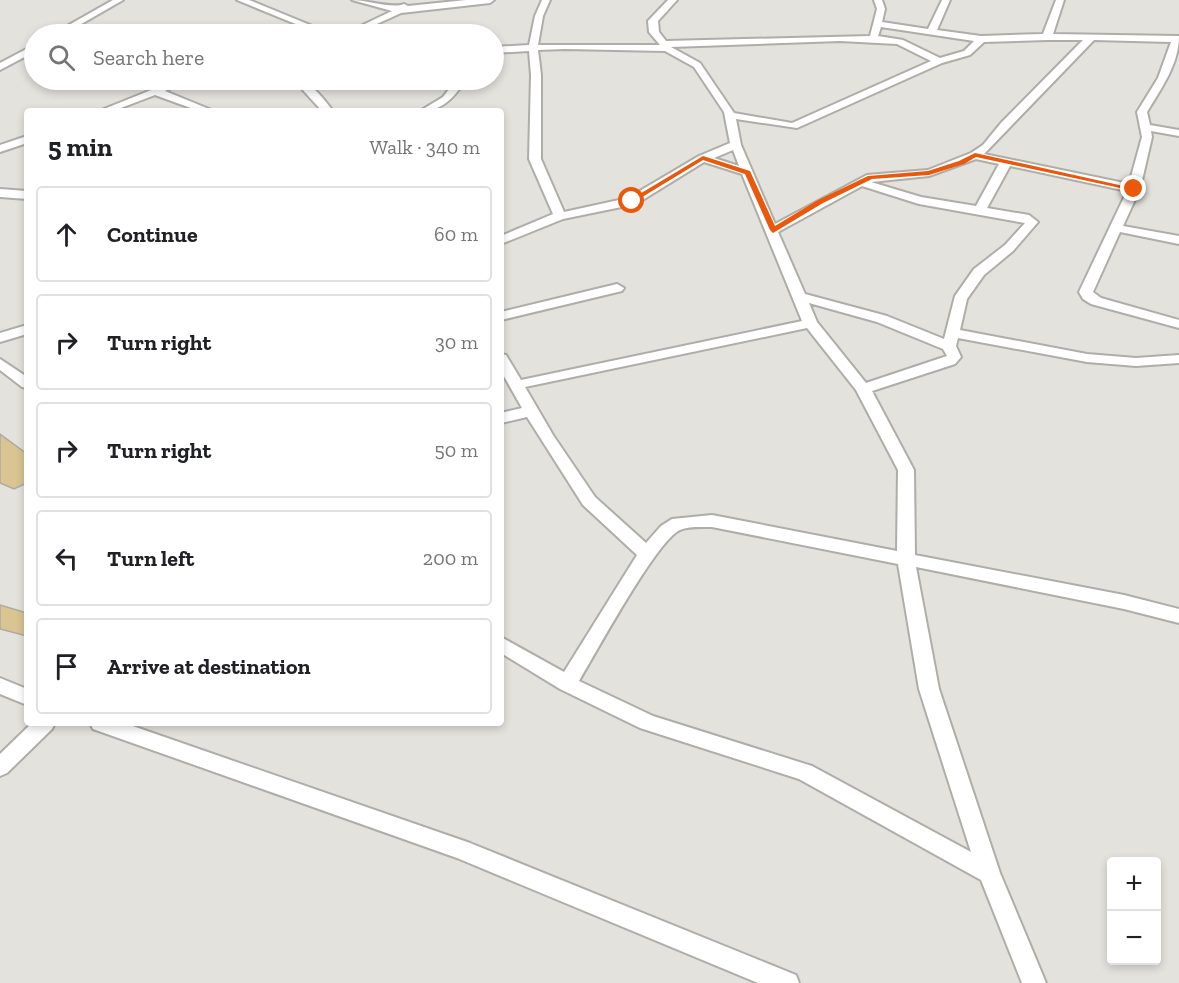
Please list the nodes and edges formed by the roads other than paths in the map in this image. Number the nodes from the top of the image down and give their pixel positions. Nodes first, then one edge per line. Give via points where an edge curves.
1 (119, 0) edge
2 (241, 0) edge
3 (356, 0) edge
4 (412, 0) edge
5 (490, 0) edge
6 (546, 0) edge
7 (673, 0) edge
8 (878, 0) edge
9 (946, 0) edge
10 (1060, 0) edge
11 (400, 10) junction
12 (76, 24) edge
13 (302, 24) edge
14 (370, 24) edge
15 (876, 24) junction
16 (932, 31) junction
17 (1047, 37) junction
18 (1091, 38) junction
19 (873, 39) junction
20 (981, 39) junction
21 (1178, 39) edge
22 (665, 46) junction
23 (533, 48) junction
24 (504, 49) edge
25 (24, 54) edge
26 (939, 61) junction
27 (0, 68) edge
28 (1166, 70) junction
29 (1179, 73) edge
30 (309, 90) edge
31 (454, 90) edge
32 (155, 91) joint
33 (112, 108) edge
34 (201, 108) edge
35 (325, 108) edge
36 (430, 108) edge
37 (730, 115) junction
38 (1145, 127) junction
39 (1179, 133) edge
40 (24, 141) edge
41 (736, 145) junction
42 (0, 149) edge
43 (975, 155) junction
44 (703, 158) junction
45 (1006, 162) junction
46 (748, 172) junction
47 (860, 182) junction
48 (1134, 189) junction
49 (0, 193) edge
50 (24, 195) edge
51 (980, 209) junction
52 (560, 216) junction
53 (1116, 228) junction
54 (773, 230) junction
55 (504, 239) edge
56 (1179, 240) edge
57 (617, 288) dead end
58 (801, 297) junction
59 (504, 315) edge
60 (810, 323) junction
61 (1176, 323) edge
62 (24, 330) edge
63 (1179, 336) edge
64 (0, 338) edge
65 (950, 340) junction
66 (1179, 359) edge
67 (0, 363) edge
68 (504, 368) edge
69 (24, 382) edge
70 (516, 385) junction
71 (864, 389) junction
72 (531, 411) junction
73 (504, 417) edge
74 (647, 554) junction
75 (906, 559) junction
76 (1178, 611) edge
77 (504, 646) edge
78 (567, 684) junction
79 (0, 686) edge
80 (24, 696) edge
81 (42, 726) edge
82 (109, 726) edge
83 (0, 767) edge
84 (989, 873) junction
85 (787, 983) edge
86 (1034, 983) edge

1 - 12 street
2 - 13 street
3 - 11 street
4 - 11 street
5 - 11 street
6 - 23 street
7 - 22 street via 652,21 654,32
8 - 15 street
9 - 16 street
10 - 17 street
11 - 14 street
15 - 16 street
15 - 19 street
16 - 20 street
17 - 18 street
17 - 20 street
18 - 21 street
18 - 43 street
19 - 22 street
19 - 26 street via 900,42
20 - 26 street via 967,53
21 - 28 street
22 - 23 street
22 - 37 street via 697,65
23 - 24 street
23 - 52 street via 535,159
25 - 27 street
26 - 37 street via 793,126
28 - 29 street
28 - 38 street via 1142,112
30 - 35 street
31 - 36 street via 447,99
32 - 33 street
32 - 34 street
37 - 41 street
38 - 39 street
38 - 48 street via 1147,137
40 - 42 street
41 - 44 street
41 - 46 street
43 - 45 street
43 - 47 street via 929,172 880,175
44 - 46 street
44 - 52 street via 632,201
45 - 48 street
45 - 51 street
46 - 54 street
47 - 51 street via 920,200
47 - 54 street
48 - 53 street
49 - 50 street
51 - 65 street via 1032,222 968,286 960,299
52 - 55 street
53 - 56 street
53 - 61 street via 1089,283 1088,296
54 - 58 street
57 - 59 street
58 - 60 street
58 - 65 street
60 - 70 street
60 - 71 street
61 - 63 street via 1173,328
62 - 64 street
65 - 66 street via 1025,345 1087,358 1136,362
65 - 71 street via 954,357 950,361
67 - 69 street
68 - 70 street
70 - 72 street
71 - 75 street via 906,470
72 - 73 street
72 - 74 street via 589,501
74 - 75 street via 678,523 712,521
74 - 78 street
75 - 76 street
75 - 84 street via 929,689
77 - 78 street
78 - 84 street via 647,722 805,772
79 - 80 street
81 - 83 street
82 - 85 street via 462,850
84 - 86 street

